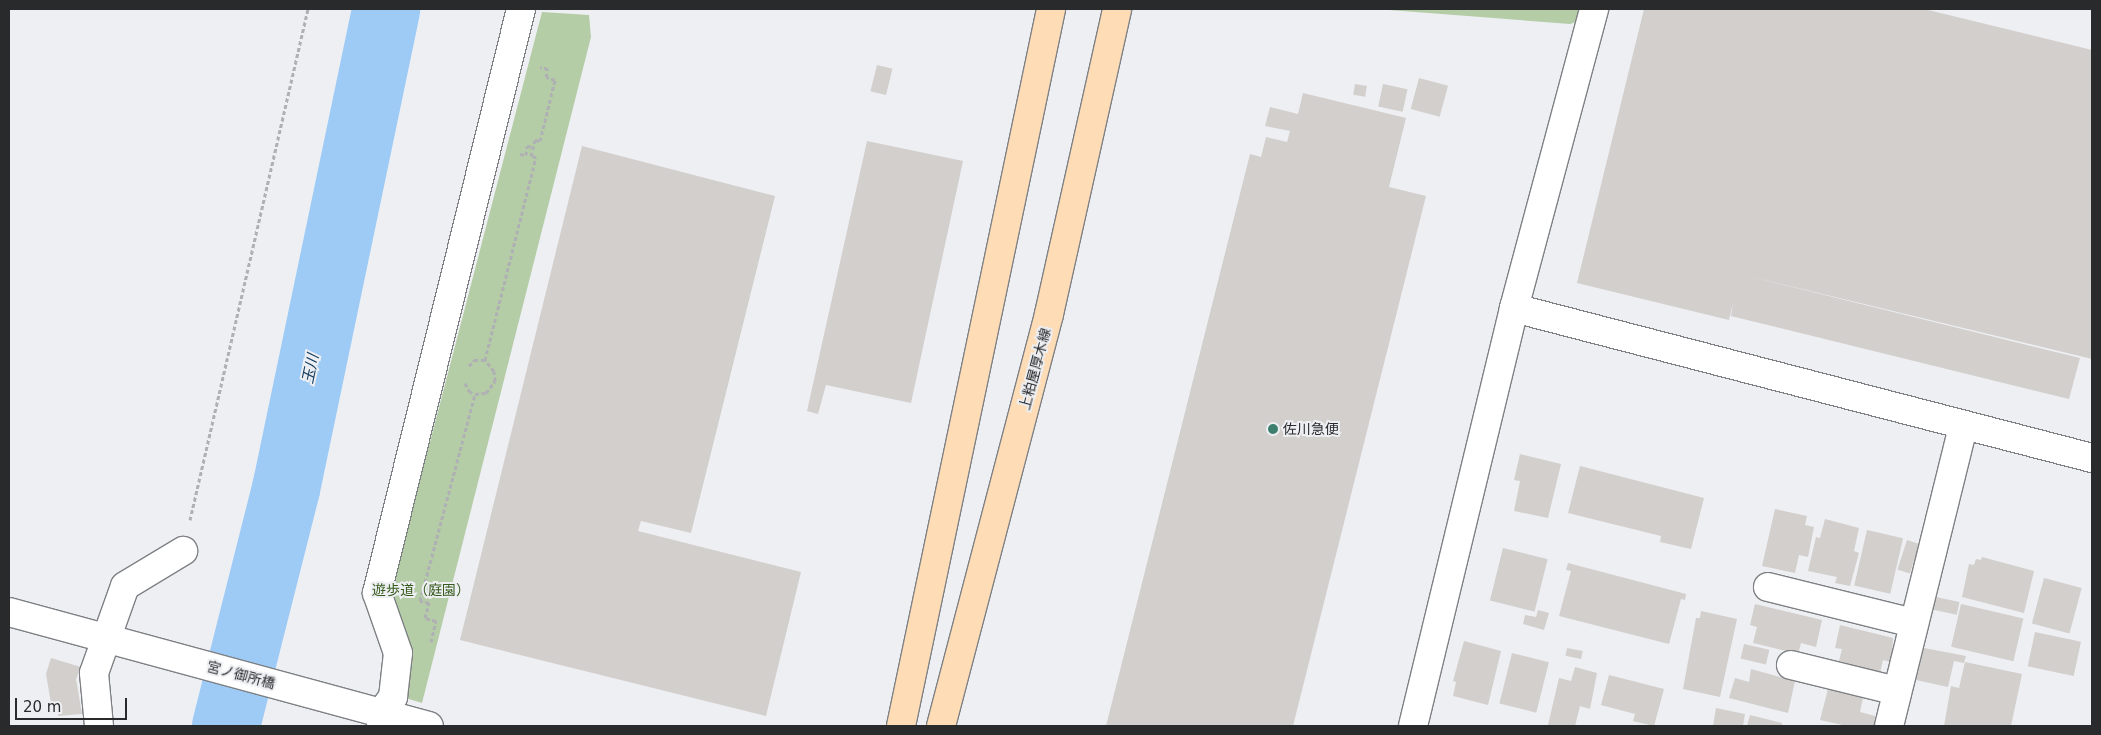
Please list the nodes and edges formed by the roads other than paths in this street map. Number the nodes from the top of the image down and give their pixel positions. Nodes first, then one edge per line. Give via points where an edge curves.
1 (521, 9) edge
2 (1051, 9) edge
3 (1117, 9) edge
4 (1594, 9) edge
5 (1514, 308) junction
6 (1962, 426) junction
7 (2092, 458) edge
8 (183, 551) road end
9 (1768, 587) dead end
10 (9, 612) edge
11 (1913, 623) junction
12 (112, 641) junction
13 (1791, 665) dead end
14 (1897, 691) junction
15 (375, 715) edge
16 (1419, 725) edge
17 (98, 726) edge
18 (429, 726) edge
19 (901, 726) edge
20 (941, 726) edge
21 (1889, 726) edge

1 - 15 street via 377,593 398,653 393,697
2 - 19 main road
3 - 20 main road, 上粕屋厚木線 via 1049,314
4 - 5 street
5 - 6 street
5 - 16 street
6 - 7 street
6 - 11 street
8 - 12 street via 125,586
9 - 11 street
10 - 12 street, 宮ノ御所橋
11 - 14 street
12 - 15 street, 宮ノ御所橋
12 - 17 street via 94,673
13 - 14 street
14 - 21 street
15 - 18 street, 宮ノ御所橋

